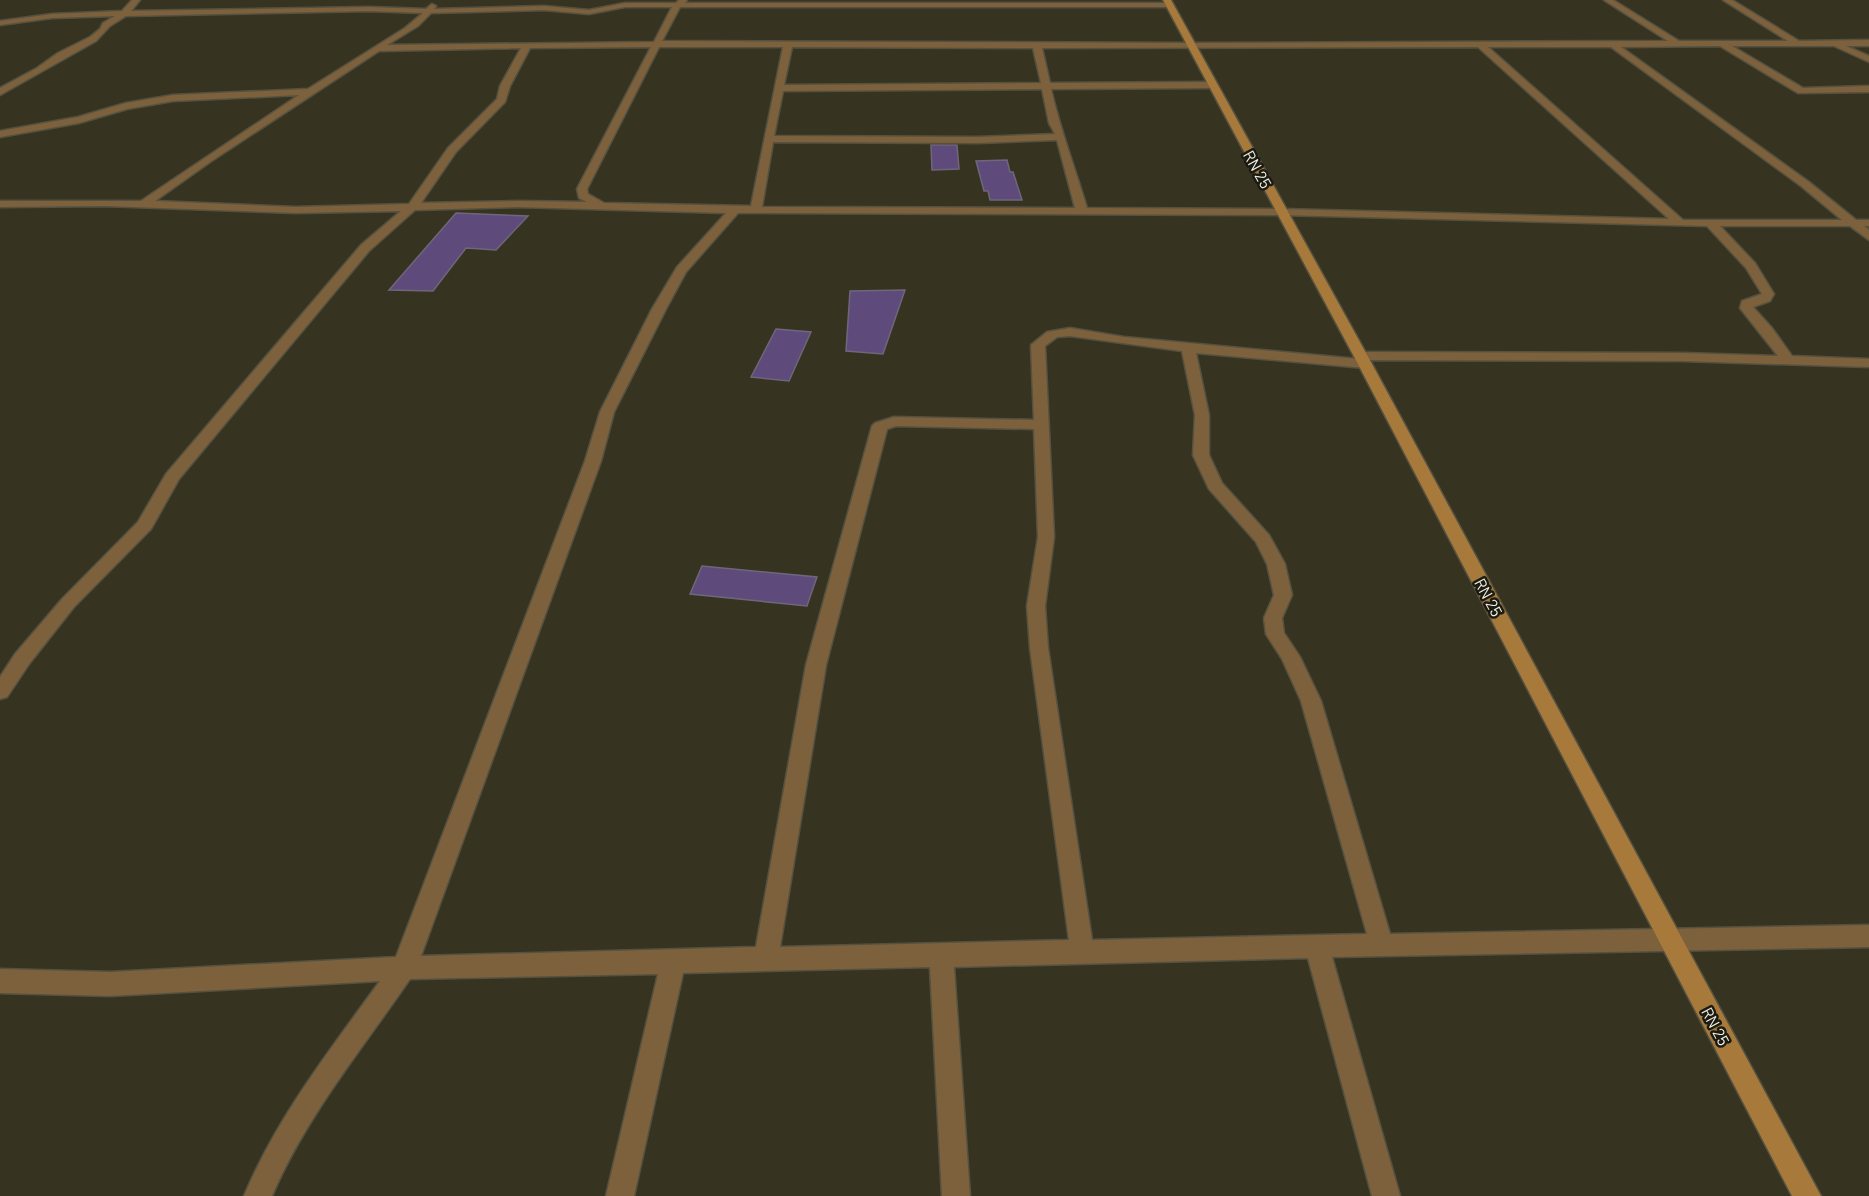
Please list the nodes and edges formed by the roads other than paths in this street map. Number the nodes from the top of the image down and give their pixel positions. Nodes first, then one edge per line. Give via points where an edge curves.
1 (136, 0) edge
2 (438, 0) edge
3 (561, 0) edge
4 (1608, 0) edge
5 (1728, 0) edge
6 (681, 2) edge
7 (790, 2) edge
8 (914, 2) edge
9 (1168, 2) edge
10 (556, 9) junction
11 (430, 11) junction
12 (125, 13) junction
13 (0, 23) edge
14 (1829, 42) junction
15 (1611, 43) junction
16 (1676, 43) junction
17 (1797, 43) junction
18 (1869, 43) edge
19 (657, 44) junction
20 (1720, 44) junction
21 (788, 45) junction
22 (1480, 45) junction
23 (1037, 46) junction
24 (1190, 46) junction
25 (526, 47) junction
26 (377, 48) junction
27 (1869, 59) edge
28 (1211, 85) junction
29 (1046, 86) junction
30 (779, 88) junction
31 (1869, 89) edge
32 (0, 92) edge
33 (311, 92) junction
34 (0, 134) edge
35 (1061, 137) junction
36 (768, 139) junction
37 (0, 204) edge
38 (144, 204) junction
39 (414, 205) junction
40 (601, 206) junction
41 (734, 210) junction
42 (756, 210) junction
43 (1082, 211) junction
44 (1282, 212) junction
45 (1708, 222) junction
46 (1851, 222) junction
47 (1680, 223) junction
48 (1869, 223) edge
49 (1869, 236) edge
50 (1188, 346) junction
51 (1363, 360) junction
52 (1789, 362) junction
53 (1869, 363) edge
54 (1040, 425) junction
55 (0, 692) edge
56 (1869, 936) edge
57 (1670, 940) junction
58 (1382, 946) junction
59 (1317, 947) junction
60 (1082, 951) junction
61 (941, 956) junction
62 (766, 958) junction
63 (673, 962) junction
64 (404, 968) junction
65 (0, 981) edge
66 (258, 1196) edge
67 (620, 1196) edge
68 (956, 1196) edge
69 (1386, 1196) edge
70 (1807, 1196) edge

1 - 12 street
2 - 11 street
3 - 10 street
4 - 16 street
5 - 17 street
6 - 7 street
6 - 10 street via 625,5 589,12
6 - 19 street
7 - 8 street
8 - 9 street
9 - 24 main road, RN 25 / RN 25
10 - 11 street
11 - 12 street
11 - 26 street
12 - 13 street
12 - 32 street via 105,25 93,39
14 - 17 street
14 - 18 street
14 - 27 street
15 - 16 street
15 - 22 street
15 - 46 street
16 - 20 street
17 - 20 street
19 - 21 street
19 - 25 street
19 - 40 street via 582,189 587,200
20 - 31 street via 1801,91
21 - 23 street
21 - 30 street
22 - 24 street
22 - 47 street
23 - 24 street
23 - 29 street
24 - 28 main road, RN 25 / RN 25
25 - 26 street
25 - 39 street via 502,100 452,150
26 - 33 street
28 - 29 street
28 - 44 main road, RN 25 / RN 25
29 - 30 street
29 - 35 street
30 - 36 street
33 - 34 street via 173,98
33 - 38 street
35 - 36 street
35 - 43 street
36 - 42 street
37 - 38 street
38 - 39 street via 296,210
39 - 40 street
39 - 55 street via 365,248 211,428 172,477 145,525 68,603
40 - 41 street
41 - 42 street
41 - 64 street via 681,270 607,412 593,461
42 - 43 street
43 - 44 street
44 - 47 street
44 - 51 main road, RN 25 / RN 25
45 - 46 street
45 - 47 street
45 - 52 street via 1751,266 1768,294 1746,308
46 - 48 street
46 - 49 street
50 - 51 street via 1279,358
50 - 54 street via 1070,332 1043,338 1038,345
50 - 58 street via 1201,404 1203,462 1215,485 1263,539 1276,564 1283,595 1273,618 1275,634 1311,701
51 - 52 street via 1683,357
51 - 57 main road, RN 25 / RN 25
52 - 53 street
54 - 60 street via 1046,537 1036,606 1039,648
54 - 62 street via 894,422 880,426 816,665
56 - 57 street
57 - 58 street
57 - 70 main road, RN 25 / RN 25
58 - 59 street
59 - 60 street
59 - 69 street
60 - 61 street
61 - 62 street
61 - 68 street
62 - 63 street
63 - 64 street
63 - 67 street
64 - 65 street via 110,984
64 - 66 street via 312,1099 274,1159

